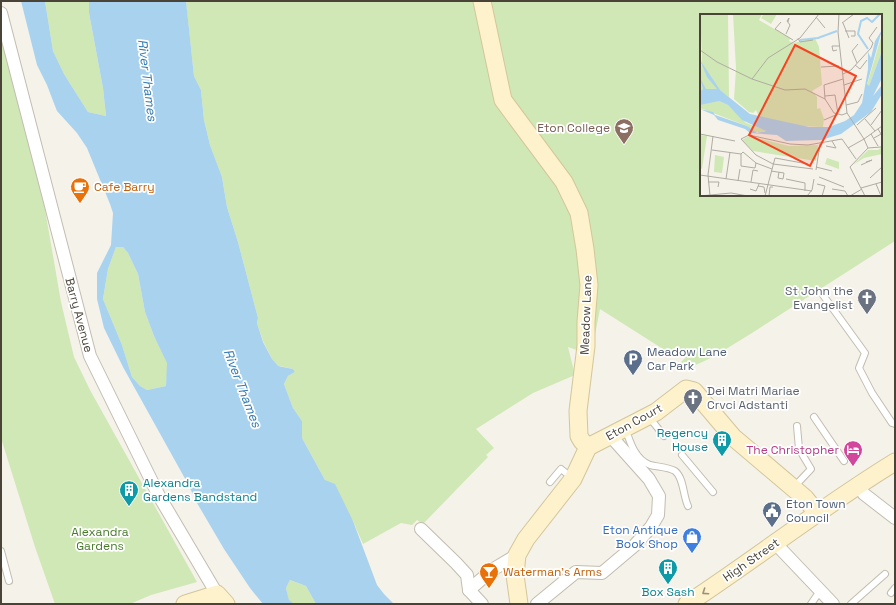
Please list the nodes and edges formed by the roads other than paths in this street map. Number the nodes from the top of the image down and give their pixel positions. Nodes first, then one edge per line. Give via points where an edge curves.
1 (482, 1) edge
2 (1, 13) edge
3 (823, 295) dead end
4 (648, 416) junction
5 (814, 417) dead end
6 (895, 424) edge
7 (797, 426) dead end
8 (618, 431) junction
9 (664, 436) dead end
10 (588, 447) junction
11 (682, 455) dead end
12 (844, 461) dead end
13 (895, 462) edge
14 (572, 478) junction
15 (860, 481) junction
16 (550, 482) dead end
17 (793, 488) junction
18 (713, 492) dead end
19 (688, 506) dead end
20 (817, 513) junction
21 (895, 518) edge
22 (421, 529) dead end
23 (775, 544) junction
24 (1, 551) edge
25 (517, 555) junction
26 (885, 574) dead end
27 (9, 581) dead end
28 (469, 590) junction
29 (820, 591) junction
30 (222, 599) edge
31 (185, 604) edge
32 (482, 604) edge
33 (519, 604) edge
34 (537, 604) edge
35 (687, 604) edge
36 (811, 604) edge
37 (833, 604) edge
38 (852, 604) edge

1 - 10 street, Meadow Lane via 503,100 564,182 579,213 589,285 586,346 578,411 579,436
2 - 30 street, Barry Avenue via 90,356 159,496
3 - 6 lane via 865,353 859,368 876,399
4 - 8 street, Eton Court
4 - 9 lane
4 - 17 street, Eton Court via 686,389 694,391 733,437
5 - 12 lane
7 - 17 lane via 799,449 811,469
8 - 10 street, Eton Court
8 - 19 lane via 649,464 675,472 682,481
8 - 34 street via 615,441 649,479 659,496 658,515 652,527 634,546 602,573 576,572
10 - 14 street
11 - 18 lane
13 - 15 street, High Street
14 - 16 lane via 561,469
14 - 25 street
15 - 20 street, High Street
15 - 21 street via 864,494
17 - 20 street, Eton Court
20 - 23 street, High Street
22 - 28 street via 467,575
23 - 29 street
23 -> 35 street, High Street
24 - 27 lane
25 - 28 street via 492,570
25 - 33 street via 515,575
26 - 38 lane
28 - 32 street
29 - 36 lane
29 - 37 street
30 - 31 street

